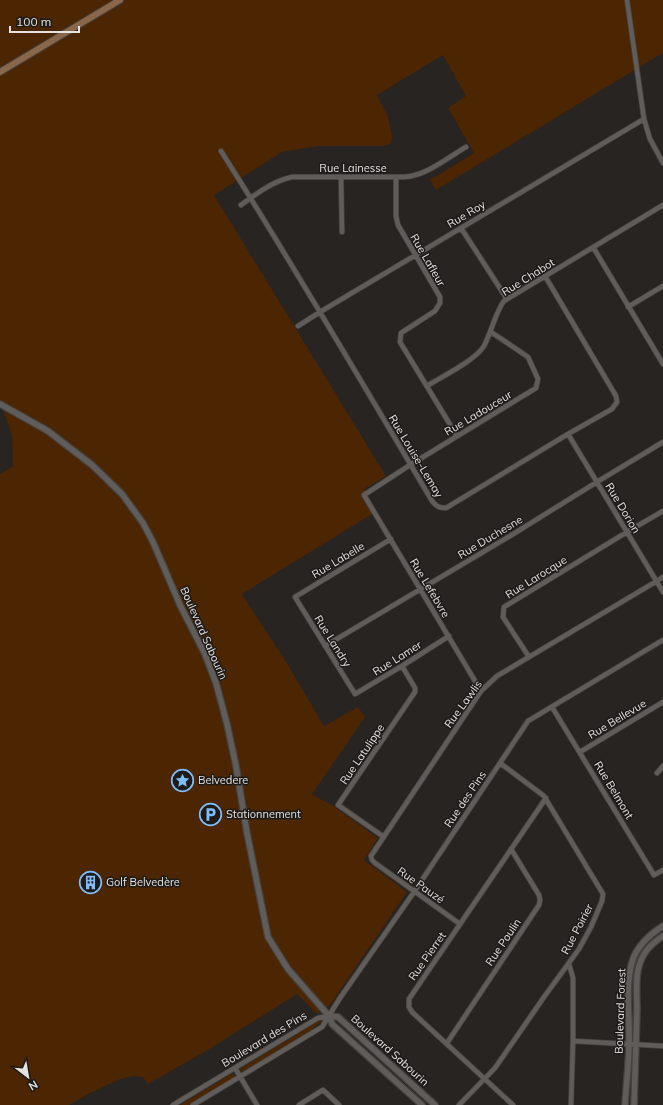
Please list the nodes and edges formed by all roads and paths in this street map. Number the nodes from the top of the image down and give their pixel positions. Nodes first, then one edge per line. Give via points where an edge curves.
1 (120, 0) edge
2 (627, 0) edge
3 (0, 72) edge
4 (644, 119) junction
5 (466, 147) dead end
6 (221, 151) dead end
7 (662, 160) edge
8 (341, 177) junction
9 (396, 177) junction
10 (251, 198) junction
11 (241, 205) dead end
12 (663, 205) edge
13 (461, 228) junction
14 (342, 232) dead end
15 (592, 247) junction
16 (415, 255) junction
17 (545, 276) junction
18 (663, 286) edge
19 (507, 298) junction
20 (628, 307) junction
21 (320, 312) junction
22 (298, 326) dead end
23 (490, 332) junction
24 (663, 364) edge
25 (427, 386) junction
26 (0, 404) edge
27 (568, 434) junction
28 (457, 436) junction
29 (663, 442) edge
30 (410, 465) junction
31 (597, 482) junction
32 (364, 495) joint
33 (663, 511) edge
34 (627, 532) junction
35 (390, 539) junction
36 (663, 577) edge
37 (657, 581) junction
38 (420, 589) junction
39 (663, 592) edge
40 (295, 597) joint
41 (449, 636) junction
42 (663, 640) edge
43 (325, 646) junction
44 (528, 657) junction
45 (402, 666) junction
46 (482, 691) junction
47 (355, 694) joint
48 (663, 702) edge
49 (552, 706) junction
50 (580, 752) junction
51 (500, 763) junction
52 (663, 766) edge
53 (657, 773) dead end
54 (546, 798) junction
55 (384, 837) junction
56 (511, 849) junction
57 (372, 860) joint
58 (663, 870) edge
59 (414, 892) junction
60 (460, 924) junction
61 (661, 927) edge
62 (663, 936) edge
63 (569, 964) junction
64 (329, 1016) junction
65 (573, 1041) junction
66 (447, 1043) junction
67 (629, 1044) junction
68 (636, 1045) junction
69 (663, 1046) edge
70 (235, 1068) junction
71 (240, 1077) junction
72 (484, 1079) junction
73 (173, 1105) edge
74 (193, 1105) edge
75 (257, 1105) edge
76 (299, 1105) edge
77 (339, 1105) edge
78 (422, 1105) edge
79 (435, 1105) edge
80 (459, 1105) edge
81 (513, 1105) edge
82 (571, 1105) edge
83 (625, 1105) edge
84 (634, 1105) edge

1 - 3 main road
2 - 4 street
4 - 7 street via 650,138
4 - 13 street, Rue Roy
5 - 9 street, Rue Lainesse via 419,174
6 - 10 street, Rue Louise-Lemay
8 - 9 street, Rue Lainesse
8 - 10 street, Rue Lainesse via 289,178
8 - 14 street
9 - 16 street, Rue Lafleur via 397,221
10 - 11 street, Rue Lainesse
10 - 21 street, Rue Louise-Lemay
12 - 15 street, Rue Chabot
13 - 16 street, Rue Roy
13 - 19 street
15 - 17 street, Rue Chabot
15 - 20 street
16 - 21 street, Rue Roy
16 - 25 street, Rue Lafleur via 440,297 440,303 435,311 401,333 400,342
17 - 19 street, Rue Chabot
17 - 27 street, Rue Louise-Lemay via 616,396 617,402 612,409
18 - 20 street
19 - 23 street, Rue Chabot
20 - 24 street
21 - 22 street, Rue Roy
21 - 30 street, Rue Louise-Lemay
23 - 25 street, Rue Chabot via 482,349 474,356
23 - 28 street, Rue Ladouceur via 528,357 538,379 536,388
25 - 28 street, Rue Lafleur
26 - 64 street, Boulevard Sabourin via 48,432 92,465 122,494 153,542 216,683 234,759 268,937 288,969
27 - 30 street, Rue Louise-Lemay via 446,508 436,506
27 - 31 street, Rue Dorion
28 - 30 street, Rue Ladouceur
29 - 31 street, Rue Duchesne
30 - 32 street, Rue Ladouceur
31 - 34 street, Rue Dorion
31 - 38 street, Rue Duchesne
32 - 35 street, Rue Lefebvre
33 - 34 street
34 - 37 street, Rue Dorion
34 - 44 street, Rue Larocque via 504,607 503,617
35 - 38 street, Rue Lefebvre
35 - 40 street, Rue Labelle
36 - 37 street, Rue Lawlis
37 - 39 street, Rue Dorion
37 - 44 street, Rue Lawlis
38 - 41 street, Rue Lefebvre
38 - 43 street, Rue Duchesne
40 - 43 street, Rue Landry
41 - 45 street, Rue Lamer
41 - 46 street, Rue Lefebvre
42 - 49 street, Rue des Pins
43 - 47 street, Rue Landry
44 - 46 street, Rue Lawlis via 498,676
45 - 47 street, Rue Lamer
45 - 55 street, Rue Latulippe via 415,692 338,805
46 - 55 street, Rue Lawlis
48 - 50 street, Rue Bellevue
49 - 50 street, Rue Belmont
49 - 51 street, Rue des Pins via 528,721
50 - 58 street, Rue Belmont via 654,875
51 - 54 street, Rue Poirier
51 - 59 street, Rue des Pins
52 - 53 street
54 - 56 street, Rue Pierret
54 - 63 street, Rue Poirier via 603,894 591,928
55 - 57 street, Rue Lawlis via 371,856
56 - 60 street, Rue Pierret
56 - 66 street, Rue Poulin via 539,895 540,905
57 - 59 street, Rue Pauzé
59 - 60 street, Rue Pauzé
59 - 64 street, Rue des Pins
60 - 66 street, Rue Pierret via 409,999 412,1012
61 - 62 street, Boulevard Forest
61 - 67 street, Boulevard Forest via 647,938 632,962 629,980
62 - 68 street, Boulevard Forest via 645,953 639,968
63 - 65 street via 573,978
63 - 72 street, Rue Poirier via 496,1068
64 - 70 street, Boulevard des Pins via 318,1018
64 - 71 street, Boulevard des Pins via 322,1027
64 - 78 street, Boulevard Sabourin via 332,1024
64 - 79 street, Boulevard Sabourin via 338,1017
65 - 67 street
65 - 82 street
66 - 72 street, Rue Pierret
67 - 68 street
67 - 83 street, Boulevard Forest
68 - 69 street
68 - 84 street, Boulevard Forest
70 - 71 street
70 - 73 street, Boulevard des Pins
71 - 74 street, Boulevard des Pins
71 - 75 street
72 - 80 street, Rue Poirier
72 - 81 street, Rue Pierret
76 - 77 street via 323,1090

